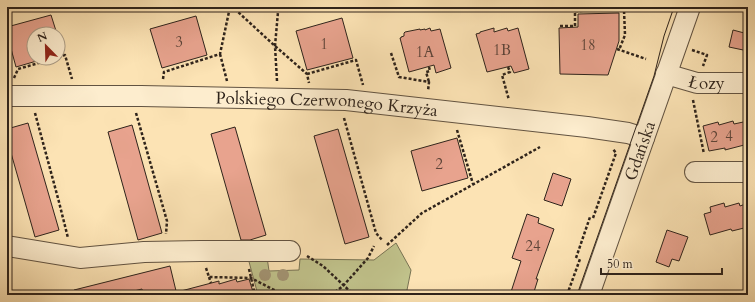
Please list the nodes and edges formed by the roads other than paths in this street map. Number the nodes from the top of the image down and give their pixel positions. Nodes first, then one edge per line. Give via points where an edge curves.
1 (690, 7) edge
2 (666, 74) junction
3 (748, 83) edge
4 (10, 88) edge
5 (644, 138) junction
6 (701, 172) road end
7 (748, 172) edge
8 (7, 246) edge
9 (298, 253) road end
10 (589, 295) edge

1 - 2 street, Gdańska
2 - 3 street, Łozy via 697,83
2 - 5 street, Gdańska
4 - 5 street, Polskiego Czerwonego Krzyża via 141,96 346,100 587,127
5 - 10 street, Gdańska
6 - 7 street
8 - 9 street via 80,258 144,252

